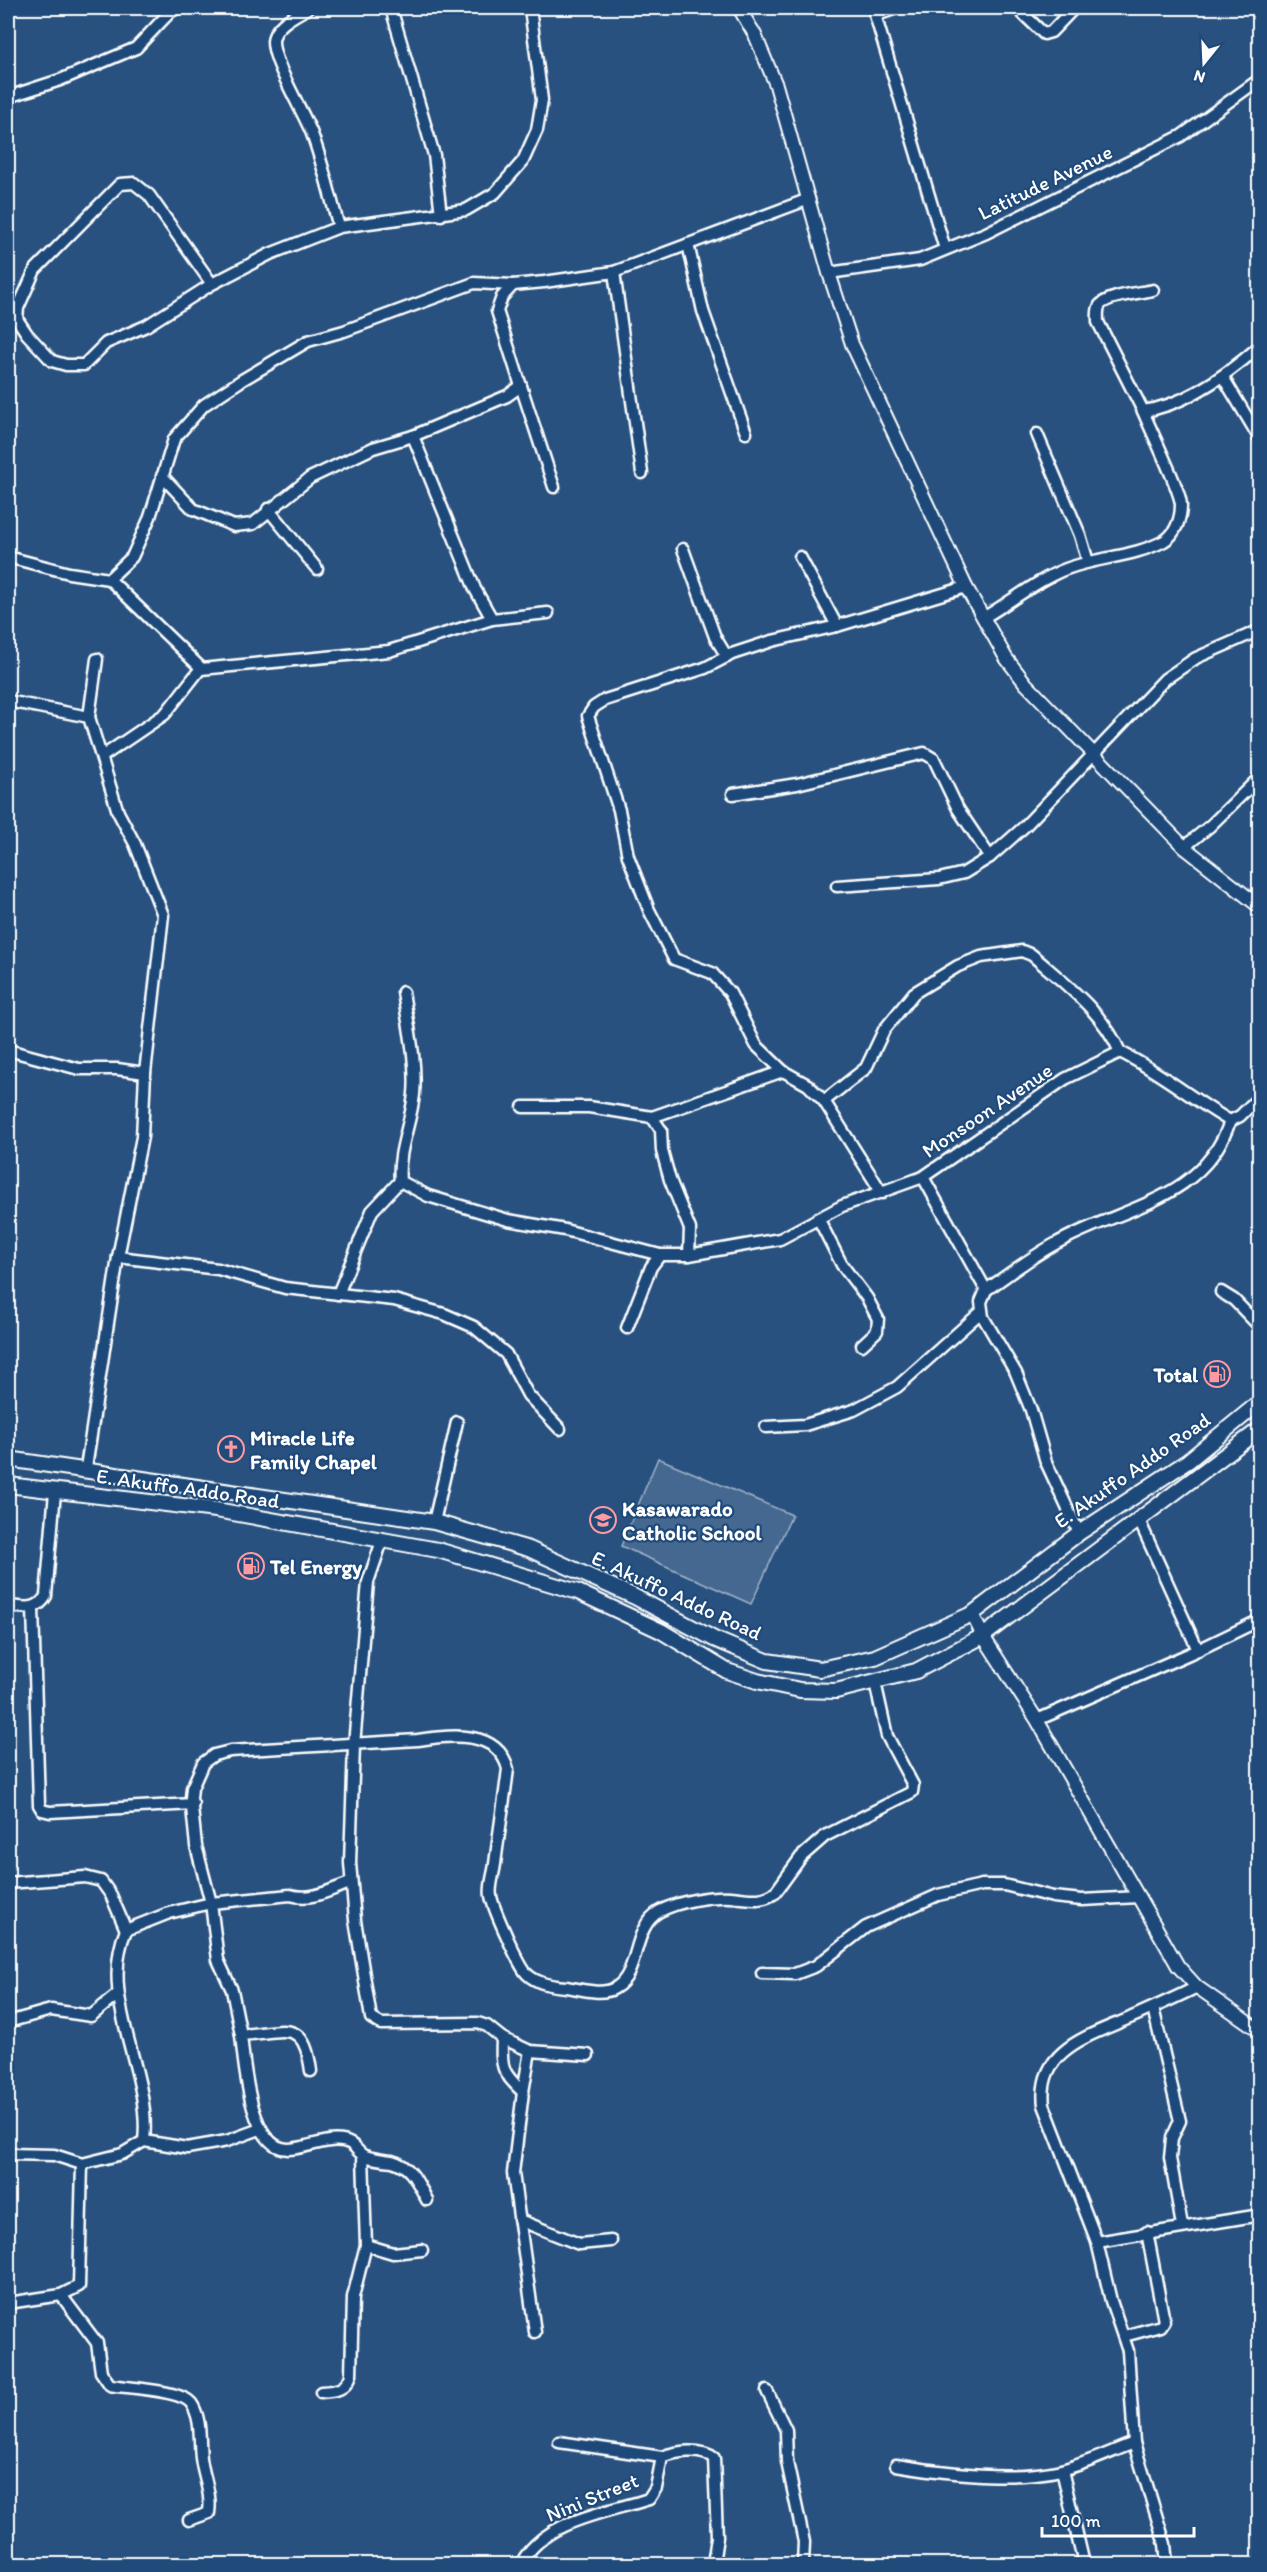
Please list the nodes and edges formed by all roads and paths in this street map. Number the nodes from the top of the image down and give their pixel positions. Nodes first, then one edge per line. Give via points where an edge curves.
1 (177, 8) edge
2 (308, 8) edge
3 (391, 8) edge
4 (530, 8) edge
5 (739, 8) edge
6 (897, 8) edge
7 (1017, 8) edge
8 (1074, 8) edge
9 (875, 11) edge
10 (1260, 79) edge
11 (8, 97) edge
12 (809, 199) junction
13 (441, 214) junction
14 (339, 227) junction
15 (688, 244) junction
16 (945, 249) junction
17 (614, 272) junction
18 (829, 273) junction
19 (212, 284) junction
20 (513, 285) junction
21 (1153, 290) dead end
22 (1260, 346) edge
23 (1223, 377) junction
24 (521, 386) junction
25 (1143, 411) junction
26 (746, 434) dead end
27 (1037, 434) dead end
28 (413, 436) junction
29 (1260, 439) edge
30 (642, 473) dead end
31 (162, 476) junction
32 (554, 487) dead end
33 (268, 509) junction
34 (683, 549) dead end
35 (8, 557) edge
36 (800, 557) dead end
37 (1088, 562) junction
38 (317, 569) dead end
39 (109, 579) junction
40 (966, 587) junction
41 (548, 613) dead end
42 (983, 618) junction
43 (492, 619) junction
44 (837, 626) junction
45 (1260, 630) edge
46 (727, 657) junction
47 (96, 659) dead end
48 (201, 669) junction
49 (8, 700) edge
50 (90, 717) junction
51 (103, 756) junction
52 (1094, 756) junction
53 (1260, 777) edge
54 (733, 794) dead end
55 (1184, 847) junction
56 (990, 857) junction
57 (837, 886) dead end
58 (1260, 907) edge
59 (403, 992) dead end
60 (8, 1050) edge
61 (1120, 1052) junction
62 (783, 1071) junction
63 (145, 1073) junction
64 (1260, 1096) edge
65 (824, 1101) junction
66 (523, 1107) dead end
67 (652, 1117) junction
68 (1230, 1121) junction
69 (923, 1177) junction
70 (400, 1181) junction
71 (882, 1193) junction
72 (818, 1218) junction
73 (688, 1255) junction
74 (660, 1256) junction
75 (118, 1257) junction
76 (986, 1290) junction
77 (1221, 1292) dead end
78 (338, 1294) junction
79 (981, 1312) junction
80 (1260, 1327) edge
81 (627, 1328) dead end
82 (862, 1345) dead end
83 (1260, 1402) edge
84 (457, 1422) dead end
85 (766, 1426) dead end
86 (1260, 1429) edge
87 (560, 1430) dead end
88 (8, 1459) edge
89 (86, 1468) junction
90 (8, 1485) edge
91 (55, 1492) junction
92 (1138, 1518) junction
93 (434, 1522) junction
94 (1079, 1533) junction
95 (382, 1540) junction
96 (8, 1606) edge
97 (33, 1608) junction
98 (972, 1614) junction
99 (1260, 1620) edge
100 (983, 1636) junction
101 (1198, 1650) junction
102 (874, 1682) junction
103 (1037, 1720) junction
104 (354, 1745) junction
105 (193, 1804) junction
106 (8, 1883) edge
107 (350, 1883) junction
108 (1139, 1897) junction
109 (211, 1903) junction
110 (126, 1930) junction
111 (762, 1973) dead end
112 (1197, 1987) junction
113 (118, 1994) junction
114 (1153, 2008) junction
115 (8, 2022) edge
116 (1260, 2031) edge
117 (242, 2035) junction
118 (502, 2038) junction
119 (530, 2051) junction
120 (588, 2055) dead end
121 (311, 2071) dead end
122 (523, 2092) junction
123 (260, 2129) junction
124 (144, 2141) junction
125 (8, 2154) edge
126 (363, 2156) junction
127 (82, 2164) junction
128 (427, 2200) dead end
129 (1260, 2215) edge
130 (519, 2220) junction
131 (1182, 2226) junction
132 (1147, 2232) junction
133 (611, 2241) dead end
134 (1097, 2242) junction
135 (366, 2245) junction
136 (422, 2250) dead end
137 (61, 2295) junction
138 (8, 2303) edge
139 (535, 2332) dead end
140 (1124, 2336) junction
141 (767, 2391) dead end
142 (321, 2392) dead end
143 (559, 2442) dead end
144 (1134, 2443) junction
145 (662, 2457) junction
146 (896, 2465) dead end
147 (1062, 2470) junction
148 (189, 2520) dead end
149 (521, 2565) edge
150 (713, 2565) edge
151 (803, 2565) edge
152 (1084, 2565) edge
153 (1167, 2565) edge

1 - 11 street via 136,48
2 - 14 street via 276,31 273,42 312,135
3 - 13 street via 434,155
4 - 13 street via 542,100 537,130 523,161 495,193 465,210
5 - 12 street via 776,85
6 - 9 street
7 - 8 street via 1044,34 1051,32
9 - 16 street
10 - 16 street, Latitude Avenue via 1181,136 986,233
12 - 15 street
12 - 18 street
13 - 14 street
14 - 19 street via 270,254
15 - 17 street
15 - 26 street via 703,310
16 - 18 street, Latitude Avenue via 920,260
17 - 20 street
17 - 30 street
18 - 40 street via 852,344
19 - 19 street via 146,326 106,343 84,365 52,361 17,319 35,270 120,184 134,183 149,195
20 - 24 street via 497,310
20 - 31 street via 474,283 308,341 204,405 174,439
21 - 25 street via 1107,299 1098,310 1098,322
22 - 23 street
23 - 25 street via 1163,409
23 - 29 street
24 - 28 street via 507,396
24 - 32 street
25 - 37 street via 1181,503 1180,519 1165,541 1107,560
27 - 37 street
28 - 33 street via 373,448 309,478
28 - 43 street via 475,589
31 - 33 street via 193,509 234,526 253,524
31 - 39 street via 132,557
33 - 38 street
34 - 46 street via 715,637
35 - 39 street
36 - 44 street
37 - 42 street via 1043,580
39 - 48 street
40 - 42 street
40 - 44 street
41 - 43 street
42 - 52 street via 1026,684
43 - 48 street via 389,651
44 - 46 street via 772,640
45 - 52 street via 1196,658 1165,679
46 - 62 street via 705,668 605,700 588,716 619,810 628,856 665,945 674,959 712,973 730,993 756,1045
47 - 50 street
48 - 51 street via 165,714
49 - 50 street
50 - 51 street
51 - 63 street via 118,812 163,915
52 - 55 street
52 - 56 street
53 - 55 street
54 - 56 street via 797,784 924,753 934,759 958,809
55 - 58 street
56 - 57 street via 964,873 939,879
59 - 70 street via 414,1091 410,1125 398,1165
60 - 63 street via 79,1069
61 - 65 street via 1113,1036 1090,1007 1032,955 1022,951 981,957 914,993 884,1030 866,1068
61 - 68 street
61 - 69 street, Monsoon Avenue via 1065,1079
62 - 65 street via 808,1085
62 - 67 street
63 - 75 street via 142,1137
64 - 68 street
65 - 71 street
66 - 67 street via 589,1107
67 - 73 street via 661,1130 670,1180 690,1229
68 - 76 street via 1224,1140 1180,1188 1055,1244
69 - 71 street
69 - 76 street, Monsoon Avenue
70 - 74 street via 428,1196 508,1220 565,1230
70 - 78 street via 372,1211
71 - 72 street
72 - 73 street via 780,1239
72 - 82 street via 842,1265 878,1319 877,1331
73 - 74 street
74 - 81 street via 651,1267
75 - 78 street via 218,1269 285,1288
75 - 89 street
76 - 79 street
77 - 80 street
78 - 87 street via 394,1300 474,1327 506,1354 528,1395
79 - 85 street via 897,1387 871,1401 805,1425
79 - 94 street via 1016,1373 1046,1462
83 - 94 main road, E. Akuffo Addo Road via 1188,1461
84 - 93 street
86 - 92 main road, E. Akuffo Addo Road
88 - 89 main road, E. Akuffo Addo Road
89 - 93 main road, E. Akuffo Addo Road
90 - 91 main road, E. Akuffo Addo Road
91 - 95 main road, E. Akuffo Addo Road via 216,1510
91 - 97 street via 46,1596 41,1605
92 - 100 main road, E. Akuffo Addo Road
92 - 101 street
93 - 98 main road, E. Akuffo Addo Road via 529,1549 767,1661 820,1669 875,1657
94 - 98 main road, E. Akuffo Addo Road
95 - 102 main road, E. Akuffo Addo Road via 438,1550 578,1592 661,1630 727,1671 757,1681 800,1690 836,1691
95 - 104 street via 368,1582
96 - 97 street
97 - 105 street via 42,1810
98 - 100 street
99 - 101 street
100 - 102 main road, E. Akuffo Addo Road via 916,1671
100 - 103 street
101 - 103 street
102 - 104 street via 887,1736 913,1785 912,1792 825,1836 801,1857 769,1897 680,1903 660,1912 648,1920 622,1982 603,1992 552,1986 527,1974 490,1895 508,1769 500,1752 490,1743 447,1735
103 - 108 street
104 - 105 street via 214,1755 203,1762 197,1774 192,1788
104 - 107 street
105 - 109 street via 196,1846
106 - 110 street via 85,1877 101,1881
107 - 109 street via 314,1898 290,1895
107 - 118 street via 371,2018 381,2024 478,2023
108 - 111 street via 1082,1900 1004,1885 982,1885 938,1895 866,1927 816,1966 795,1974
108 - 112 street via 1178,1966
109 - 110 street via 169,1913
109 - 117 street via 218,1960 232,1990
110 - 113 street via 118,1949
112 - 114 street
112 - 116 street
113 - 115 street via 91,2016 51,2010
113 - 124 street via 142,2091
114 - 131 street via 1180,2121 1172,2138 1170,2158
114 - 134 street via 1077,2041 1054,2062 1045,2078 1044,2105
117 - 121 street via 295,2033 306,2044
117 - 123 street via 245,2074
118 - 119 street
118 - 122 street via 504,2073
119 - 120 street
119 - 122 street
122 - 130 street via 513,2173
123 - 124 street via 227,2141 187,2148
123 - 126 street via 276,2146 287,2150 338,2141 350,2144
124 - 127 street via 122,2154
125 - 127 street via 54,2155
126 - 128 street via 405,2166
126 - 135 street
127 - 137 street via 79,2286
129 - 131 street
130 - 133 street via 579,2244
130 - 139 street
131 - 132 street
132 - 134 street
132 - 140 street via 1164,2321 1161,2326
134 - 140 street
135 - 136 street via 393,2253
135 - 142 street via 353,2297 351,2375 346,2386
137 - 138 street
137 - 148 street via 97,2343 101,2372 110,2385 178,2395 190,2402 199,2422 210,2504 209,2513
140 - 144 street via 1132,2380
141 - 151 street via 786,2430 787,2462 804,2542
143 - 145 street
144 - 147 street
144 - 153 street via 1165,2544
145 - 149 street, Nini Street via 656,2488 649,2499 559,2528 540,2540
145 - 150 street via 677,2452 705,2453 714,2458 717,2537
146 - 147 street via 1007,2476
147 - 152 street

